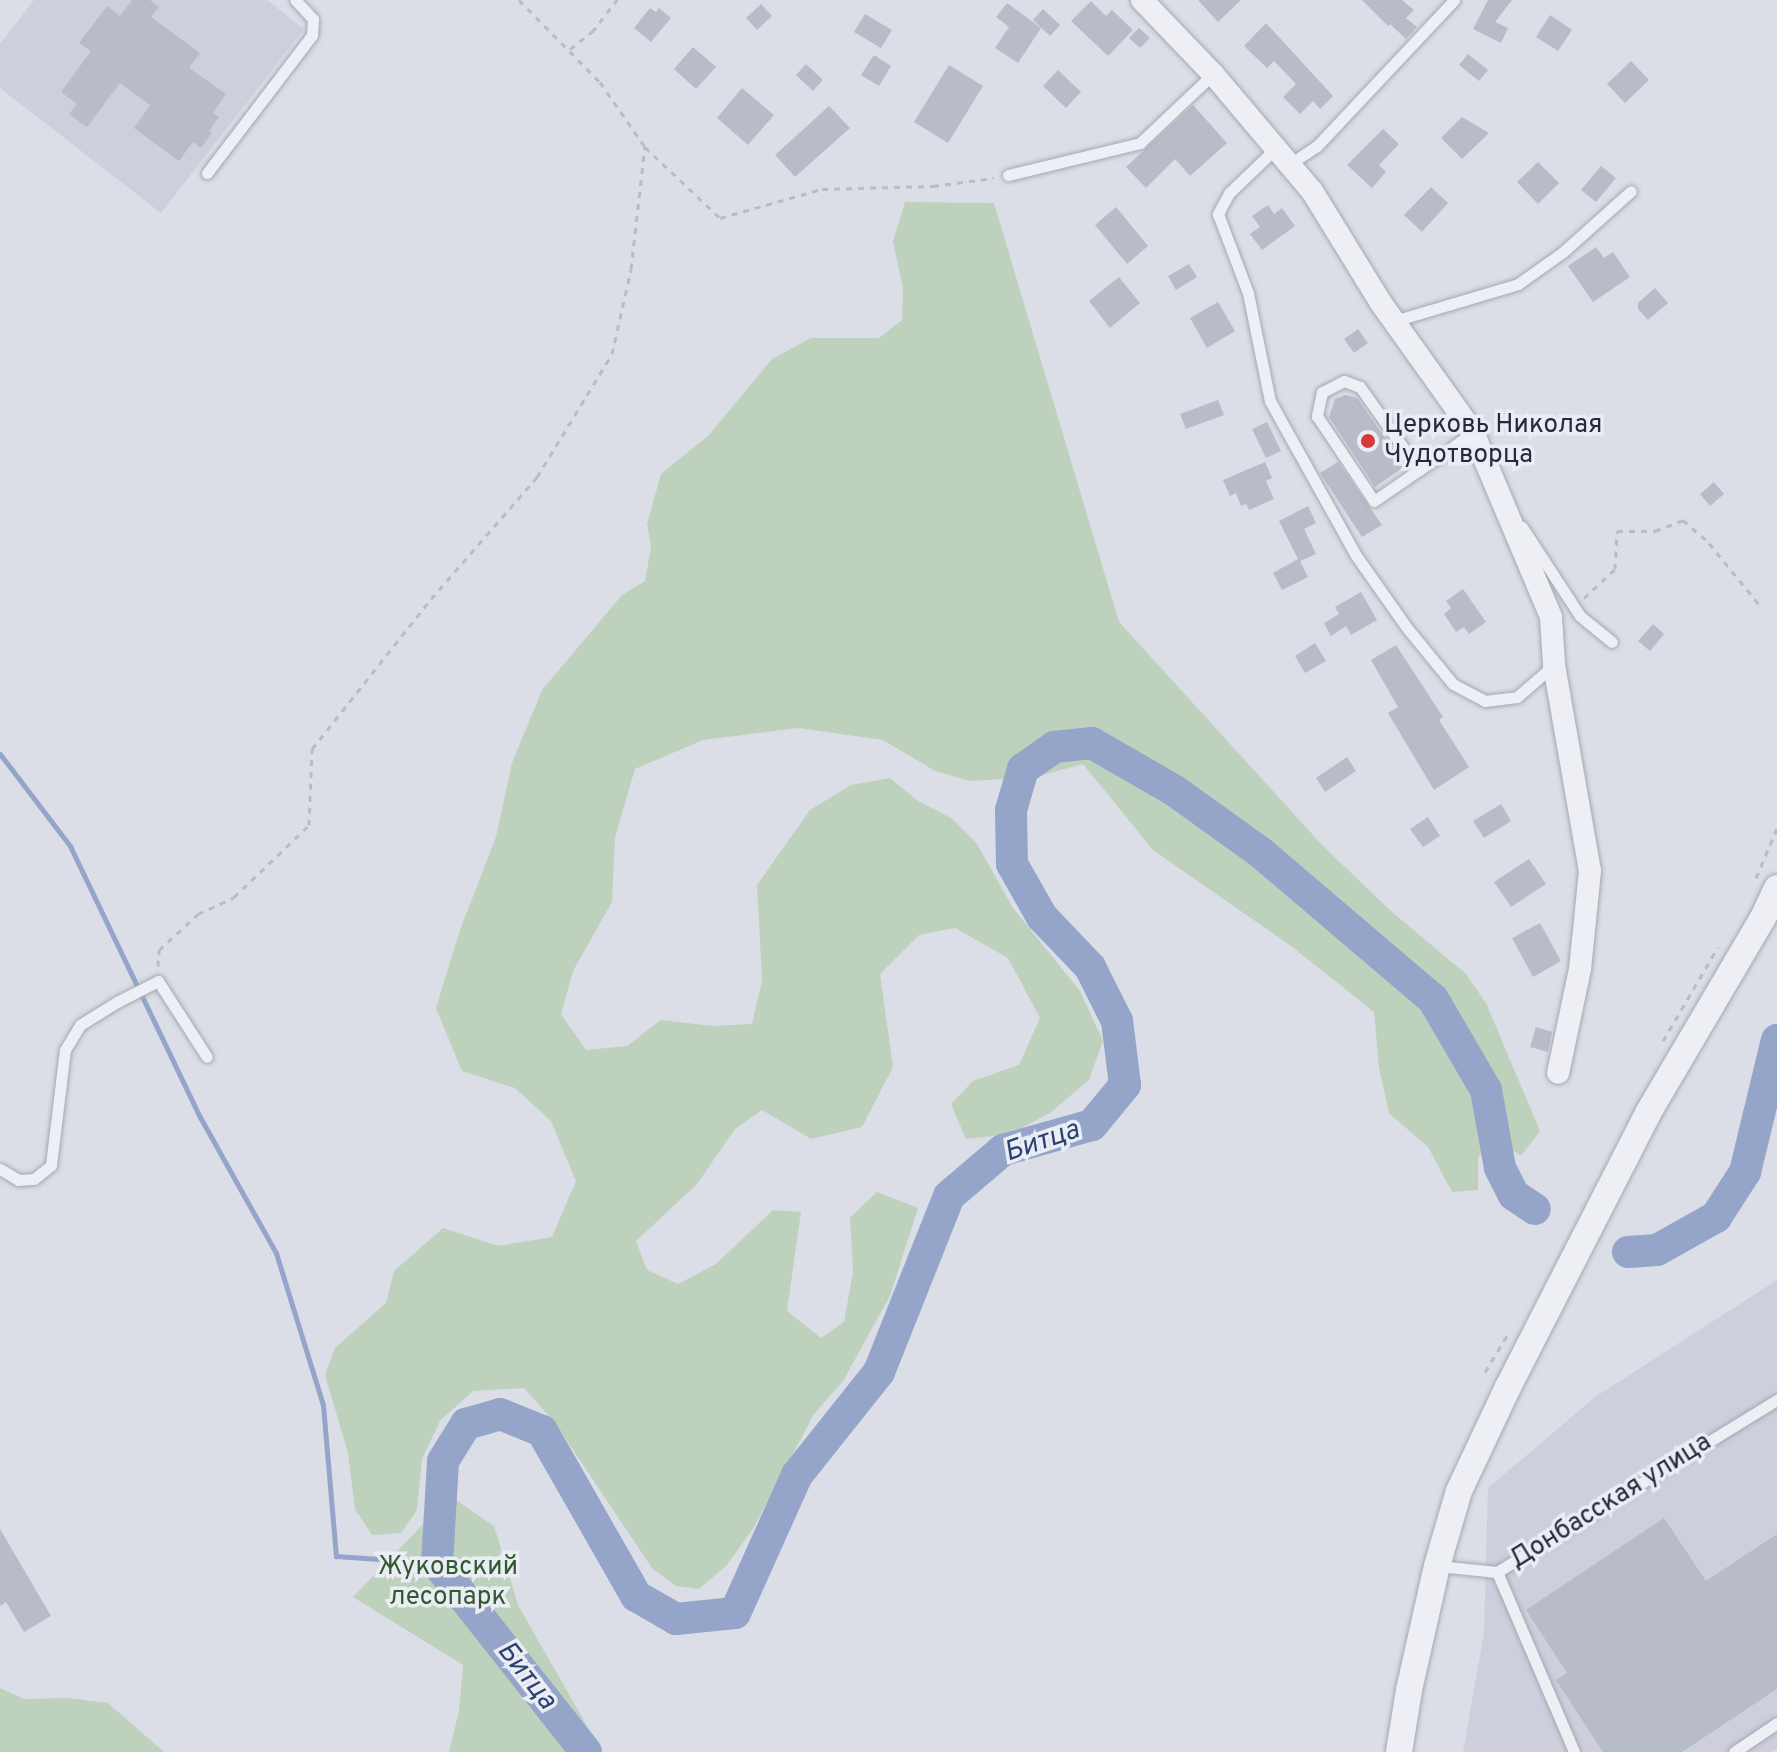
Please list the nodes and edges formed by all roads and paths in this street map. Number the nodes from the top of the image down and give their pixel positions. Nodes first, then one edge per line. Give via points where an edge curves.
1 (295, 0) edge
2 (519, 0) edge
3 (617, 0) edge
4 (1142, 0) edge
5 (1454, 0) edge
6 (570, 49) junction
7 (1213, 74) junction
8 (645, 147) junction
9 (1284, 156) junction
10 (207, 173) dead end
11 (1008, 175) joint
12 (1631, 191) dead end
13 (1394, 321) junction
14 (1473, 432) junction
15 (1419, 470) junction
16 (1501, 495) junction
17 (1575, 606) junction
18 (1762, 608) dead end
19 (1612, 642) dead end
20 (1554, 665) junction
21 (1777, 888) edge
22 (158, 981) junction
23 (207, 1057) dead end
24 (1558, 1073) dead end
25 (0, 1169) edge
26 (1777, 1400) edge
27 (1437, 1566) junction
28 (1497, 1572) junction
29 (1409, 1690) junction
30 (1777, 1723) edge
31 (1382, 1752) edge
32 (1399, 1752) edge
33 (1574, 1752) edge
34 (1734, 1752) edge

1 - 10 lane via 313,19 312,35
2 - 6 path
3 - 6 path via 592,32
4 - 7 street
5 - 9 lane via 1317,146
6 - 8 path
7 - 9 street
7 - 11 lane via 1140,143
8 - 11 path via 720,218 822,189 933,186
8 - 22 path via 631,269 612,354 537,477 312,749 309,825 234,897 198,914 159,950
9 - 13 street
9 - 20 lane via 1229,193 1218,214 1248,293 1270,401 1355,554 1453,684 1485,701 1517,697
12 - 13 lane via 1518,284
13 - 14 street
14 - 15 lane
14 - 16 street
15 - 15 lane via 1374,501 1321,424 1316,408 1322,392 1336,382 1360,387
16 - 17 lane
16 - 20 street via 1551,617
17 - 18 path via 1615,569 1617,531 1655,531 1683,520
17 - 19 lane
20 - 24 street via 1590,871 1580,969
21 - 27 street via 1648,1113 1508,1387 1459,1491
22 - 23 lane
22 - 25 lane via 80,1025 65,1050 51,1165 34,1179 18,1180
26 - 28 lane, Донбасская улица
27 - 28 lane, Донбасская улица
27 - 29 street
28 - 33 lane
29 - 31 street
29 - 32 street
30 - 34 lane

